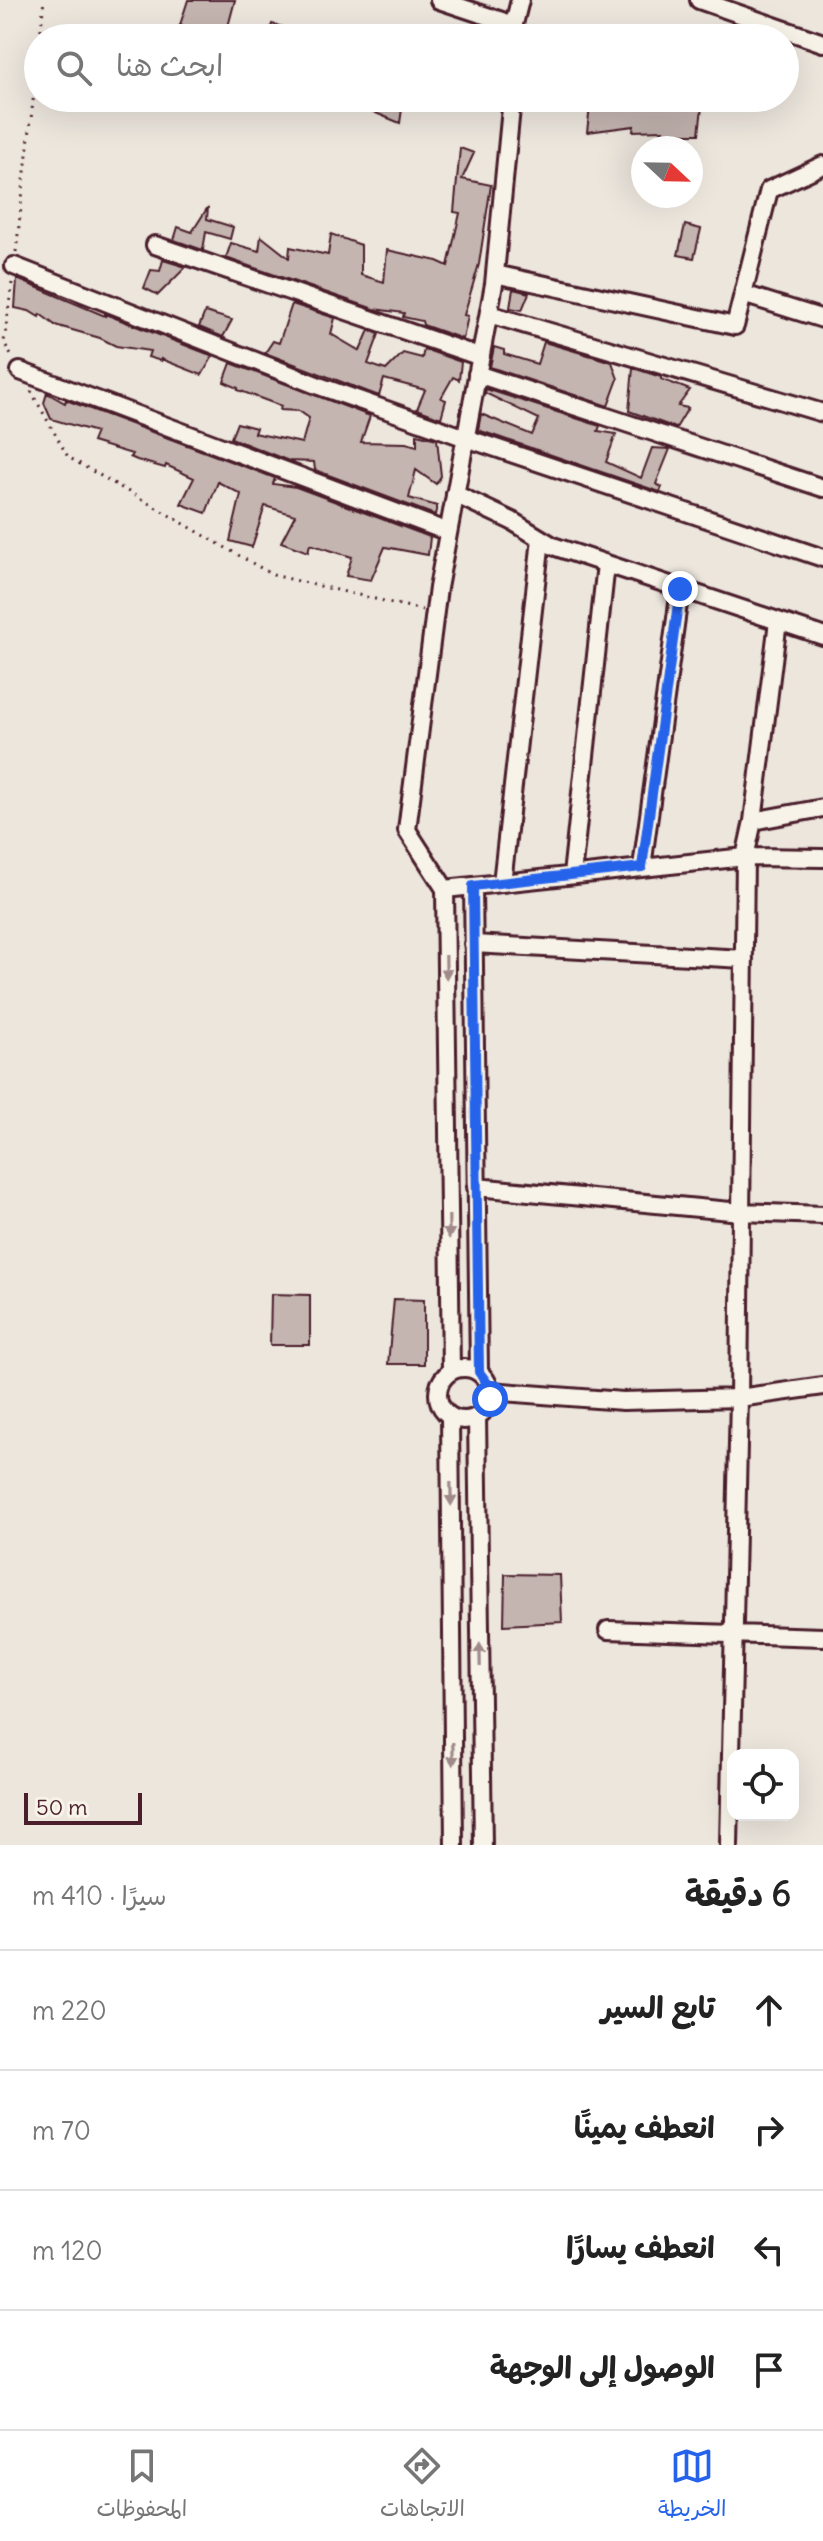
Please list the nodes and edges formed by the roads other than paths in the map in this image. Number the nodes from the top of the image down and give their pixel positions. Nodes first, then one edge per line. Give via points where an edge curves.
1 (439, 0) edge
2 (520, 0) edge
3 (699, 0) edge
4 (504, 24) edge
5 (515, 24) edge
6 (768, 24) edge
7 (799, 35) edge
8 (823, 43) edge
9 (511, 112) edge
10 (823, 165) edge
11 (155, 245) dead end
12 (14, 266) dead end
13 (495, 274) junction
14 (743, 294) junction
15 (489, 314) junction
16 (823, 319) edge
17 (479, 366) junction
18 (20, 371) dead end
19 (823, 413) edge
20 (466, 438) junction
21 (823, 488) edge
22 (455, 494) junction
23 (448, 532) junction
24 (541, 539) junction
25 (823, 558) edge
26 (606, 564) junction
27 (680, 589) junction
28 (778, 621) junction
29 (823, 636) edge
30 (823, 808) edge
31 (753, 821) junction
32 (745, 857) junction
33 (823, 858) edge
34 (642, 867) junction
35 (572, 875) junction
36 (502, 883) junction
37 (473, 886) junction
38 (445, 889) junction
39 (473, 944) junction
40 (744, 959) junction
41 (476, 1187) junction
42 (741, 1212) junction
43 (823, 1215) edge
44 (451, 1370) junction
45 (479, 1372) junction
46 (823, 1386) edge
47 (490, 1391) junction
48 (739, 1398) junction
49 (450, 1416) junction
50 (477, 1416) junction
51 (479, 1572) junction
52 (451, 1576) junction
53 (608, 1630) dead end
54 (733, 1634) junction
55 (823, 1637) edge
56 (454, 1845) edge
57 (483, 1845) edge
58 (729, 1845) edge

1 - 4 street
2 - 5 street
3 - 6 street
7 - 8 street
9 - 13 street
10 - 14 street via 769,190
11 - 17 street
12 - 20 street
13 - 14 street via 735,326
13 - 15 street
14 - 16 street
15 - 17 street
15 - 19 street
17 - 20 street
17 - 21 street
18 - 23 street
20 - 22 street
20 - 25 street
22 - 23 street
22 - 24 street
23 - 38 street via 407,830
24 - 26 street
24 - 36 street
26 - 27 street
26 - 35 street
27 - 28 street
27 - 34 street
28 - 29 street
28 - 31 street
30 - 31 street
31 - 32 street
32 - 33 street
32 - 34 street
32 - 40 street
34 - 35 street
35 - 36 street
36 - 37 street
37 - 38 street
37 - 39 street
38 -> 44 street
39 - 40 street
39 - 41 street
40 - 42 street
41 - 42 street
41 - 45 street
42 - 43 street
42 - 48 street
44 - 45 street
44 - 49 street via 437,1393
45 - 47 street
46 - 48 street
47 - 48 street via 623,1401
47 - 50 street
48 - 54 street
49 - 50 street
49 -> 52 street
50 - 51 street
51 - 52 street
57 -> 51 street
52 -> 56 street
53 - 54 street
54 - 55 street
54 - 58 street

